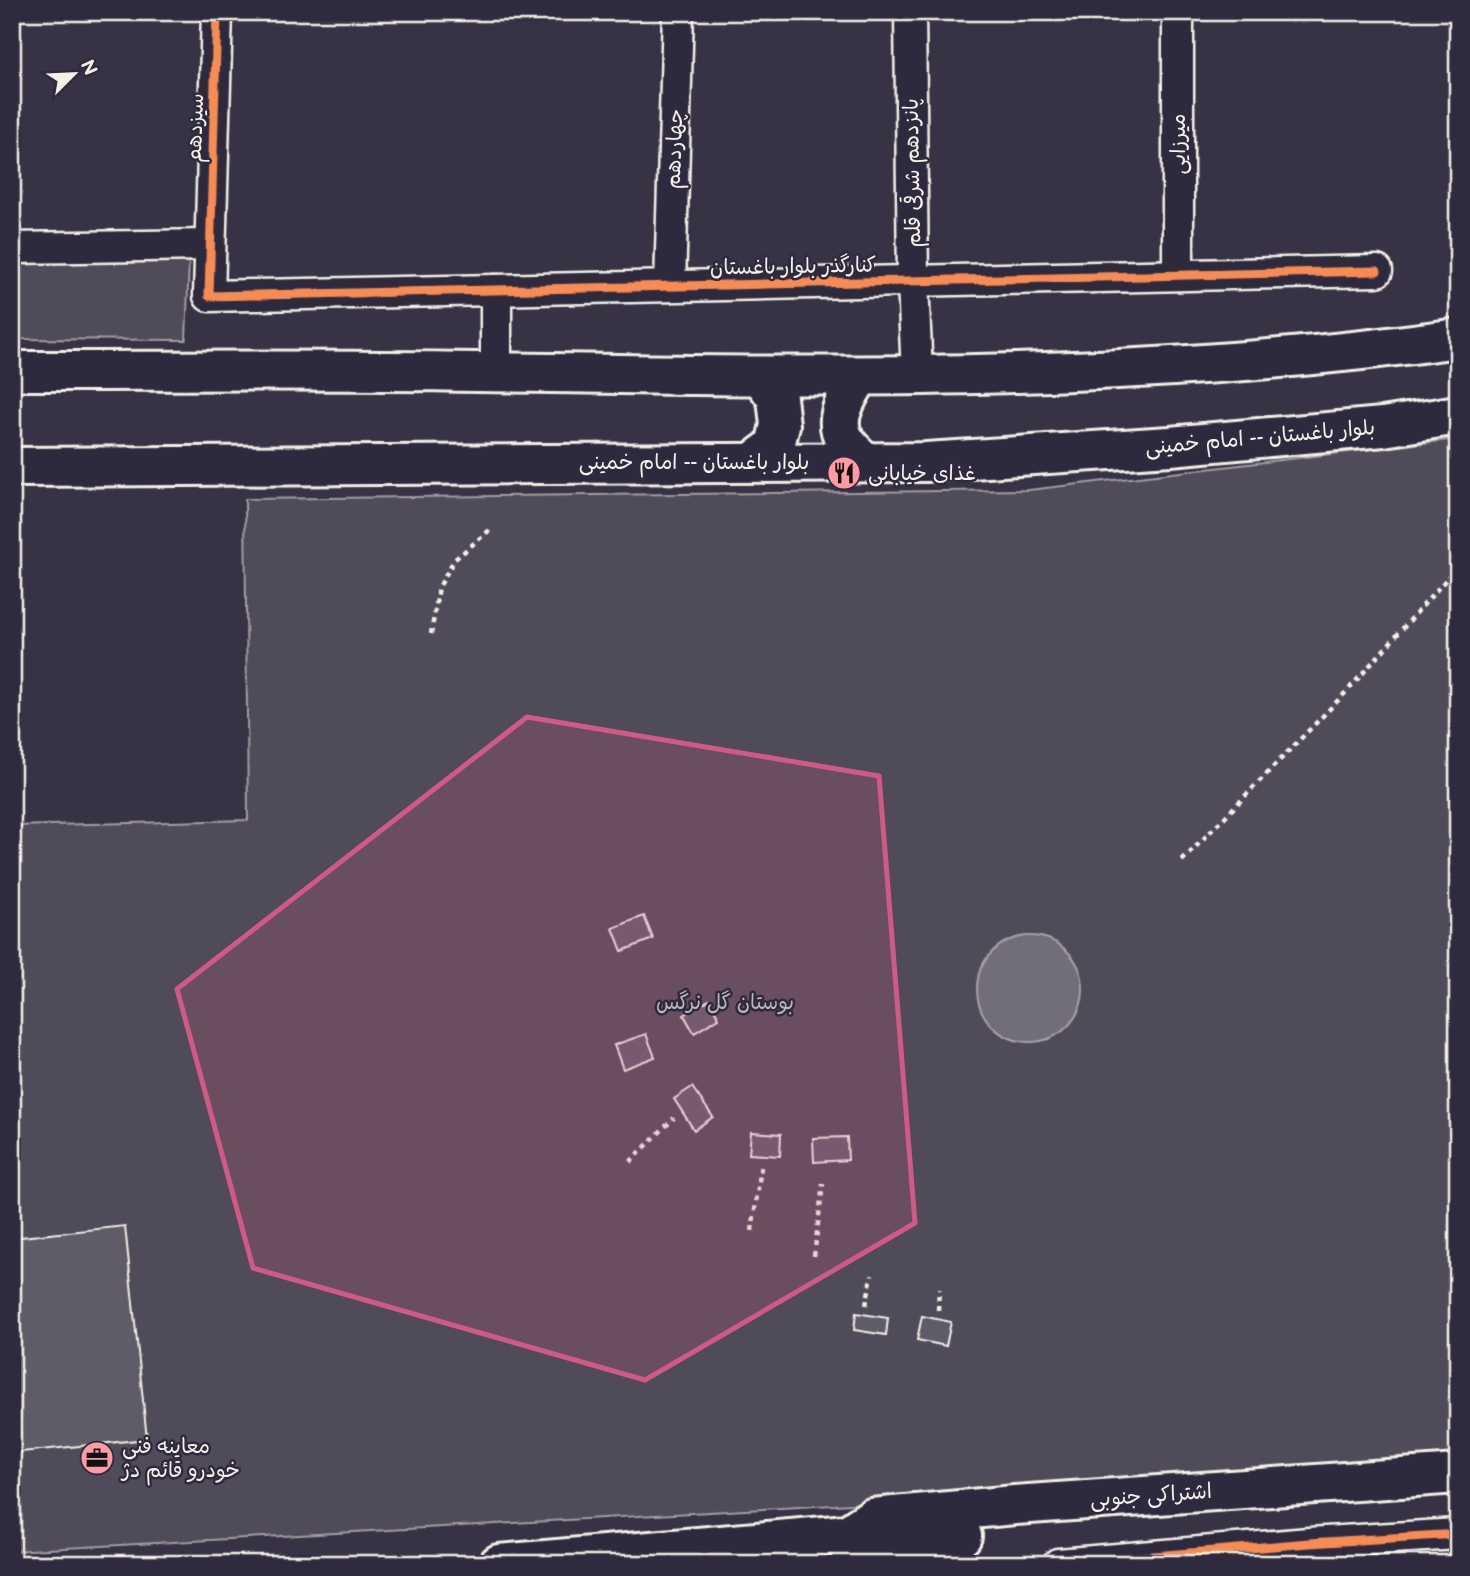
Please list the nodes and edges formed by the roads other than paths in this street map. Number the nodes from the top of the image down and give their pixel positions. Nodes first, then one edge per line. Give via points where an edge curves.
1 (216, 12) edge
2 (678, 12) edge
3 (910, 12) edge
4 (1178, 12) edge
5 (209, 245) junction
6 (12, 248) edge
7 (1377, 271) dead end
8 (1178, 275) junction
9 (913, 281) junction
10 (670, 286) junction
11 (496, 290) junction
12 (209, 296) joint
13 (1458, 338) edge
14 (12, 371) edge
15 (496, 372) junction
16 (761, 376) junction
17 (860, 376) junction
18 (917, 376) junction
19 (1458, 415) edge
20 (753, 461) junction
21 (866, 462) junction
22 (12, 467) edge
23 (1458, 1474) edge
24 (1458, 1499) edge
25 (1458, 1534) edge
26 (848, 1549) edge
27 (1307, 1553) edge
28 (499, 1564) edge
29 (1058, 1564) edge

1 - 5 street, سیزدهم
2 - 10 street, چهاردهم
3 - 9 street, پانزدهم شرقی قلم
4 - 8 street, میرزایی
5 - 6 street
5 - 12 street, سیزدهم
7 - 8 street, کنارگذر بلوار باغستان
8 - 9 street, کنارگذر بلوار باغستان
9 - 10 street, کنارگذر بلوار باغستان
9 - 18 street, پانزدهم شرقی قلم
10 - 11 street, کنارگذر بلوار باغستان
11 - 12 street, کنارگذر بلوار باغستان
11 - 15 street
13 - 18 main road via 1178,366
14 - 15 main road
15 - 16 main road
16 - 17 main road
16 - 20 main road via 777,398 780,425 775,446
17 - 18 main road
17 - 21 main road via 840,414 841,435 849,450
19 - 21 main road, بلوار باغستان -- امام خمینی via 1383,427 1170,446
20 - 21 main road, بلوار باغستان -- امام خمینی
20 - 22 main road, بلوار باغستان -- امام خمینی
23 - 26 main road, اشتراکی جنوبی via 872,1518
24 - 26 main road, اشتراکی جنوبی via 1017,1530
25 - 27 street
26 - 28 main road, اشتراکی جنوبی
27 - 29 street

